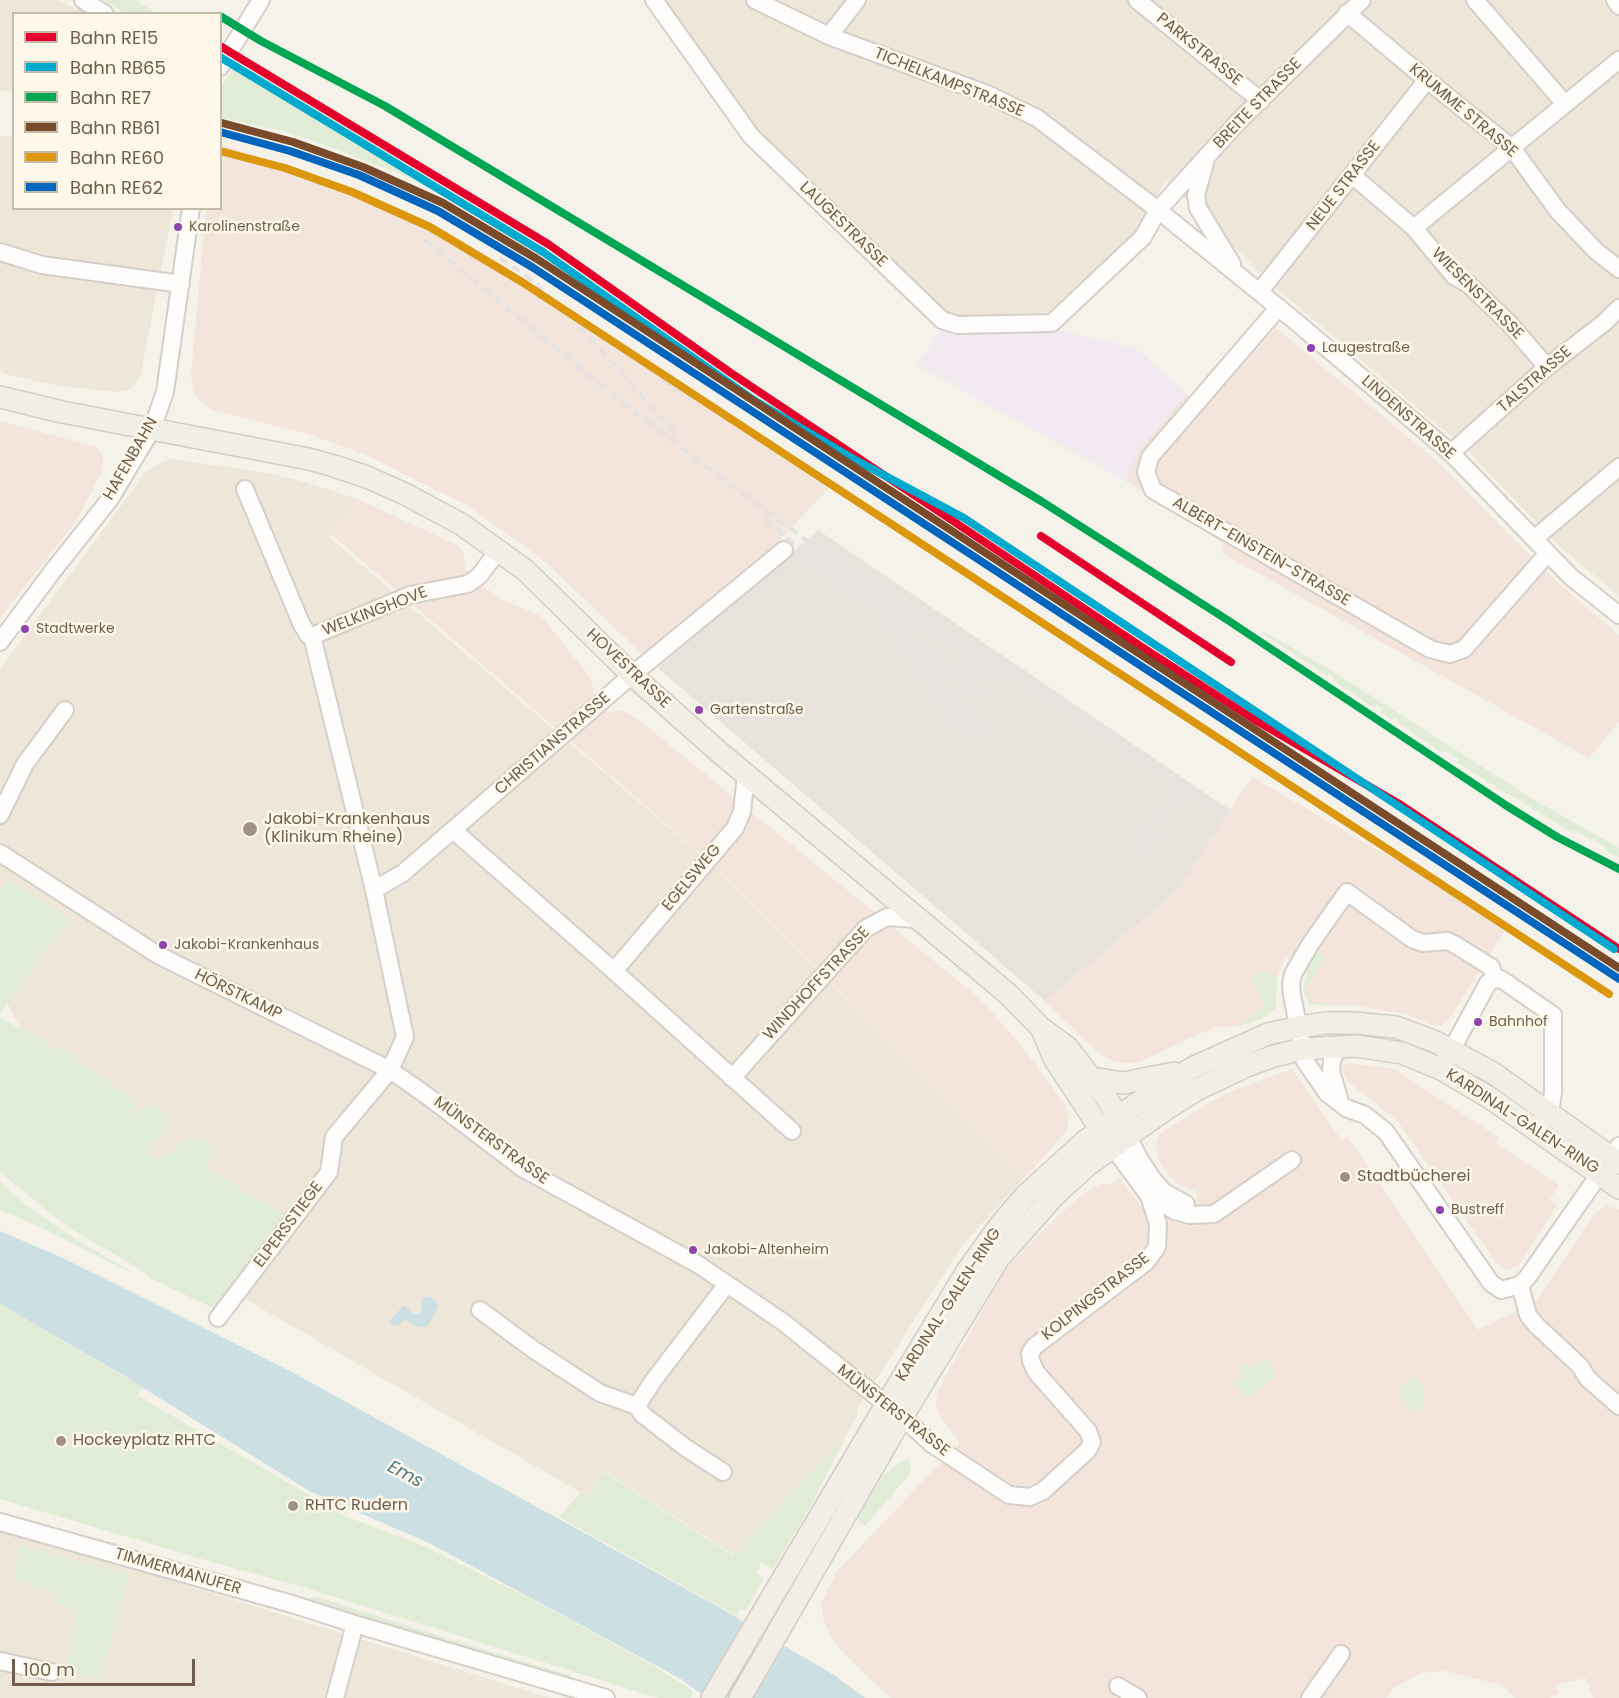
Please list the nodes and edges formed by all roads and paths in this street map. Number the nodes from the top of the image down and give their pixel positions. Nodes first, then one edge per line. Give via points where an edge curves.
1 (83, 0) edge
2 (261, 0) edge
3 (654, 0) edge
4 (755, 0) edge
5 (857, 0) edge
6 (1137, 0) edge
7 (1362, 0) edge
8 (1475, 0) edge
9 (1615, 0) edge
10 (1619, 6) edge
11 (102, 12) edge
12 (1347, 13) junction
13 (828, 36) junction
14 (1619, 60) edge
15 (222, 64) edge
16 (1427, 80) junction
17 (1261, 101) junction
18 (1564, 104) junction
19 (1512, 148) junction
20 (1206, 157) junction
21 (1353, 175) junction
22 (191, 210) edge
23 (1158, 210) junction
24 (1414, 228) junction
25 (0, 252) edge
26 (1619, 269) edge
27 (1237, 273) junction
28 (180, 284) junction
29 (1260, 291) junction
30 (1278, 306) junction
31 (1619, 308) edge
32 (1547, 367) junction
33 (0, 397) edge
34 (152, 429) junction
35 (1451, 453) junction
36 (1619, 467) edge
37 (245, 489) dead end
38 (1534, 539) junction
39 (499, 550) junction
40 (784, 550) dead end
41 (1548, 554) junction
42 (1619, 615) edge
43 (310, 635) junction
44 (0, 642) edge
45 (632, 675) junction
46 (65, 710) dead end
47 (746, 775) junction
48 (0, 815) edge
49 (453, 830) junction
50 (0, 853) edge
51 (374, 890) junction
52 (916, 919) junction
53 (614, 970) junction
54 (1495, 979) junction
55 (1299, 1027) junction
56 (1041, 1028) junction
57 (1338, 1046) junction
58 (1303, 1049) junction
59 (1451, 1049) junction
60 (1192, 1068) junction
61 (1441, 1069) junction
62 (390, 1070) junction
63 (732, 1078) junction
64 (1092, 1078) junction
65 (1340, 1102) junction
66 (1550, 1113) junction
67 (1515, 1115) junction
68 (1109, 1123) junction
69 (792, 1131) dead end
70 (1120, 1142) junction
71 (1292, 1160) dead end
72 (1612, 1160) edge
73 (1619, 1188) edge
74 (1149, 1196) junction
75 (1237, 1198) junction
76 (728, 1284) junction
77 (1520, 1285) junction
78 (480, 1310) dead end
79 (218, 1318) dead end
80 (637, 1406) junction
81 (1619, 1406) edge
82 (894, 1411) junction
83 (723, 1472) dead end
84 (1016, 1496) joint
85 (0, 1522) edge
86 (355, 1624) junction
87 (1341, 1654) dead end
88 (0, 1661) edge
89 (52, 1672) dead end
90 (1118, 1686) dead end
91 (335, 1698) edge
92 (606, 1698) edge
93 (712, 1698) edge
94 (740, 1698) edge
95 (1138, 1698) edge
96 (1310, 1698) edge

1 - 11 street
2 - 15 street
3 - 23 street, LAUGESTRASSE via 751,136 942,320 958,326 1052,322 1143,237
4 - 13 street, TICHELKAMPSTRASSE
5 - 13 street
6 - 17 street, PARKSTRASSE
7 - 12 street, BREITE STRASSE
8 - 18 street
9 - 10 street
12 - 16 street, KRUMME STRASSE
12 - 17 street, BREITE STRASSE
13 - 23 street, TICHELKAMPSTRASSE via 987,94 1036,118
14 - 18 street
16 - 19 street, KRUMME STRASSE
16 - 21 street, NEUE STRASSE
17 - 20 street, BREITE STRASSE
18 - 19 street
19 - 24 street
19 - 26 street, KRUMME STRASSE via 1558,211
20 - 23 street, BREITE STRASSE
20 - 27 street via 1196,195 1198,208
21 - 24 street, WIESENSTRASSE
21 - 29 street, NEUE STRASSE
22 - 28 street, HAFENBAHN
23 - 27 street, LINDENSTRASSE
24 - 32 street, WIESENSTRASSE via 1454,276 1508,322
25 - 28 street via 42,265
27 - 29 street, LINDENSTRASSE
28 - 34 street, HAFENBAHN via 165,392
29 - 30 street, LINDENSTRASSE
30 - 35 street, LINDENSTRASSE
30 - 41 street, ALBERT-EINSTEIN-STRASSE via 1150,457 1146,472 1153,490 1430,649 1450,654 1464,649
31 - 32 street, TALSTRASSE
32 - 35 street, TALSTRASSE
33 - 34 main road, HOVESTRASSE
34 - 39 main road, HOVESTRASSE via 309,459 367,477 461,524
34 - 44 street, HAFENBAHN via 110,499
35 - 38 street, LINDENSTRASSE
36 - 38 street
37 - 43 street via 303,628
38 - 41 street, LINDENSTRASSE
39 - 43 street, WELKINGHOVE via 468,584 410,596
39 - 45 main road, HOVESTRASSE
40 - 45 street, CHRISTIANSTRASSE
41 - 42 street, LINDENSTRASSE
43 - 51 street
45 - 47 main road, HOVESTRASSE
45 - 49 street, CHRISTIANSTRASSE
46 - 48 street via 25,764
47 - 52 main road, HOVESTRASSE
47 - 53 street, EGELSWEG via 744,806 735,828
49 - 51 street, CHRISTIANSTRASSE via 403,873
49 - 53 street
50 - 62 street, HÖRSTKAMP via 158,955
51 - 62 street via 405,1037
52 - 56 main road, HOVESTRASSE via 1008,994
52 - 63 street, WINDHOFFSTRASSE via 887,917 865,929
53 - 63 street
54 - 55 street via 1491,967 1454,944 1412,939 1347,892 1293,974 1292,995
54 - 59 street via 1488,983
54 - 66 street via 1501,979 1554,1015
55 - 58 street
55 - 59 main road, KARDINAL-GALEN-RING via 1354,1023 1396,1027
55 - 60 main road, KARDINAL-GALEN-RING via 1251,1040
56 - 64 main road, HOVESTRASSE via 1068,1048
56 - 68 main road, HOVESTRASSE via 1055,1060
57 - 58 main road, KARDINAL-GALEN-RING
57 - 61 main road, KARDINAL-GALEN-RING via 1378,1047
57 - 65 street via 1332,1071
58 - 65 street via 1313,1073
58 - 70 main road, KARDINAL-GALEN-RING via 1247,1066 1198,1089
59 - 61 street
59 - 66 main road, KARDINAL-GALEN-RING
60 - 64 main road via 1132,1082
60 - 68 main road, KARDINAL-GALEN-RING
61 - 67 main road, KARDINAL-GALEN-RING
62 - 76 street, MÜNSTERSTRASSE via 522,1168
62 - 79 street, ELPERSSTIEGE via 334,1137 329,1172
63 - 69 street
64 - 68 main road, HOVESTRASSE
65 - 77 street via 1365,1114 1386,1132 1495,1288
66 - 67 street via 1546,1119 1535,1121
66 - 72 main road, KARDINAL-GALEN-RING
67 - 72 main road, KARDINAL-GALEN-RING
68 - 70 main road
68 - 82 main road, KARDINAL-GALEN-RING via 1027,1194 1000,1225 967,1271
70 - 74 street, KOLPINGSTRASSE
70 - 75 street via 1174,1199 1199,1207 1219,1206
70 - 82 main road, KARDINAL-GALEN-RING via 1088,1165 1026,1226 988,1274
71 - 75 street
72 - 73 main road, KARDINAL-GALEN-RING
72 - 77 street
74 - 75 street via 1175,1211 1203,1216 1221,1211
74 - 84 street, KOLPINGSTRASSE via 1159,1233 1153,1255 1030,1353 1036,1372 1088,1431 1092,1442 1043,1491 1030,1497
76 - 80 street
76 - 82 street, MÜNSTERSTRASSE via 783,1322
77 - 81 street via 1528,1315 1536,1325
78 - 80 street via 600,1393
80 - 83 street via 686,1448
82 - 84 street, MÜNSTERSTRASSE via 932,1444
82 - 93 main road, KARDINAL-GALEN-RING via 778,1586
82 - 94 main road, KARDINAL-GALEN-RING
85 - 86 street, TIMMERMANUFER
86 - 91 street
86 - 92 street, TIMMERMANUFER
87 - 96 street
88 - 89 street
90 - 95 street

